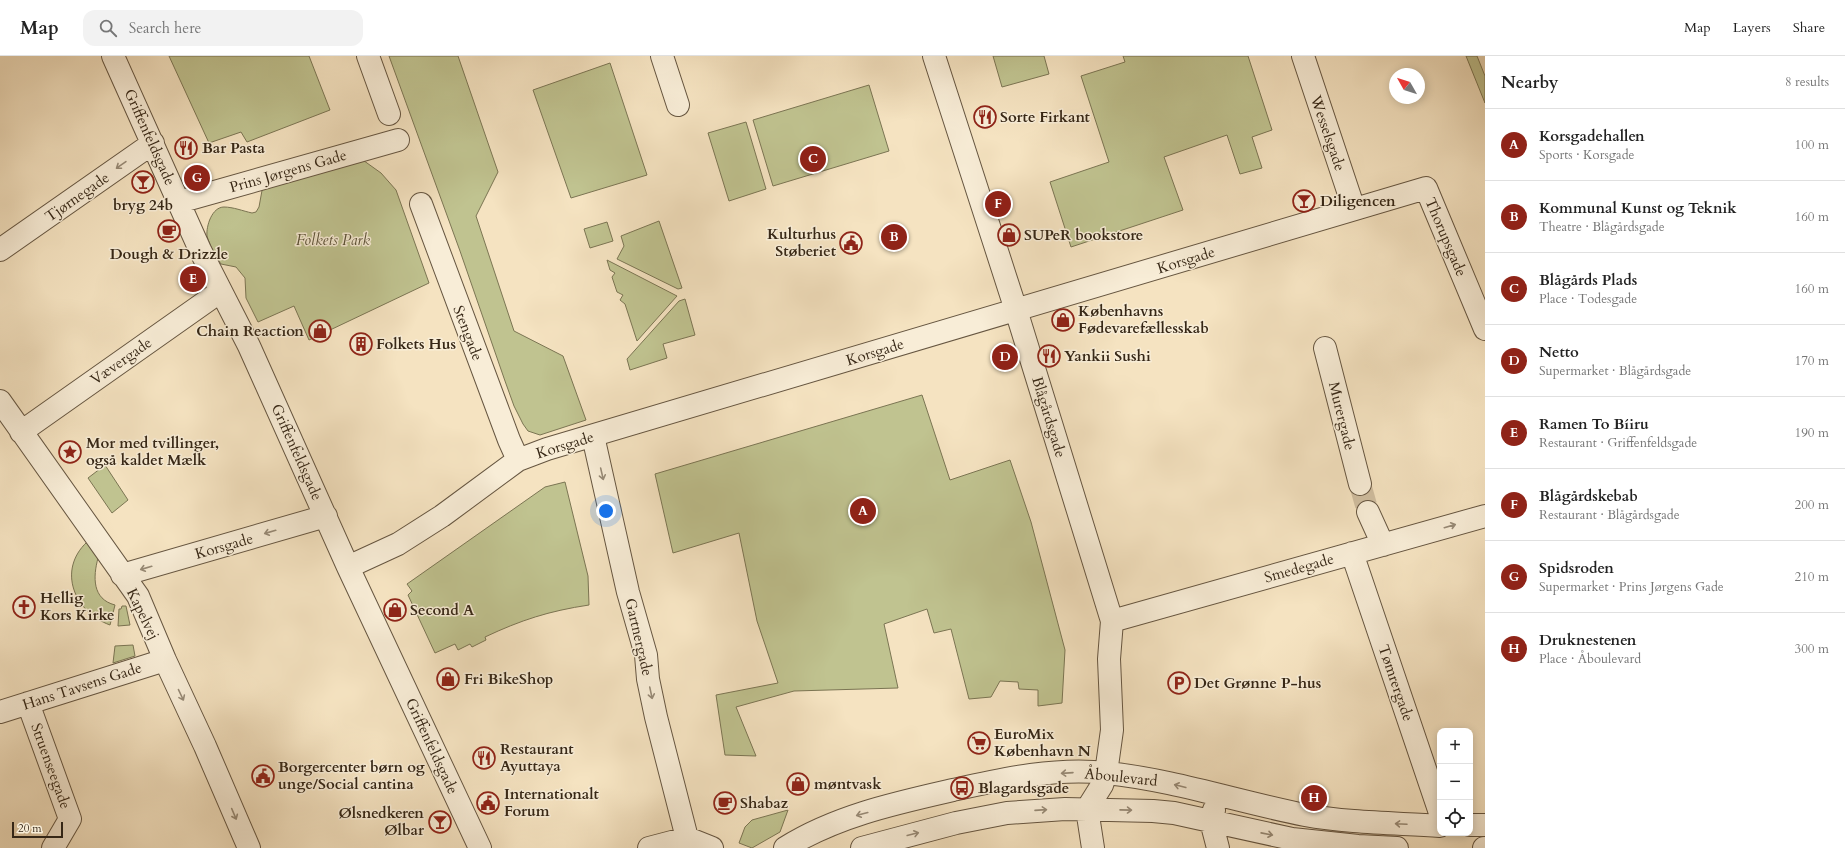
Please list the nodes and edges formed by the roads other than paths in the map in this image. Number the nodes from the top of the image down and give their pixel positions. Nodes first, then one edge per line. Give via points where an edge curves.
1 (113, 56) edge
2 (368, 56) edge
3 (662, 56) edge
4 (934, 56) edge
5 (1303, 56) edge
6 (678, 105) dead end
7 (389, 114) dead end
8 (398, 140) dead end
9 (153, 143) junction
10 (1426, 188) joint
11 (179, 202) junction
12 (421, 204) dead end
13 (1354, 209) junction
14 (0, 250) edge
15 (221, 291) junction
16 (1016, 310) junction
17 (1485, 330) edge
18 (1325, 348) dead end
19 (0, 401) edge
20 (21, 432) junction
21 (593, 436) junction
22 (518, 460) junction
23 (1360, 484) tunnel mouth
24 (1368, 512) tunnel mouth
25 (326, 516) junction
26 (1485, 516) edge
27 (1383, 545) junction
28 (1352, 553) junction
29 (348, 567) junction
30 (122, 575) junction
31 (1112, 621) junction
32 (165, 660) junction
33 (28, 704) junction
34 (0, 712) edge
35 (1104, 779) junction
36 (1218, 795) junction
37 (1248, 802) junction
38 (1437, 804) edge
39 (1087, 809) junction
40 (1211, 821) junction
41 (1473, 825) edge
42 (1485, 825) edge
43 (1437, 826) edge
44 (687, 838) junction
45 (1246, 839) edge
46 (53, 848) edge
47 (249, 848) edge
48 (480, 848) edge
49 (649, 848) edge
50 (712, 848) edge
51 (785, 848) edge
52 (862, 848) edge
53 (1093, 848) edge
54 (1218, 848) edge
55 (1397, 848) edge

1 - 9 street, Griffenfeldsgade
2 - 7 street
3 - 6 street
4 - 16 street, Blågårdsgade
5 - 13 street, Wesselsgade
8 - 11 street, Prins Jørgens Gade
9 - 11 street, Griffenfeldsgade
9 -> 14 street, Tjørnegade
10 - 13 street, Korsgade
10 - 17 street, Thorupsgade
11 - 15 street, Griffenfeldsgade
12 - 22 street, Stengade
13 - 16 street, Korsgade
15 - 20 street, Vævergade
15 - 25 street, Griffenfeldsgade via 249,346
16 - 21 street, Korsgade
16 - 31 street, Blågårdsgade
18 - 23 street, Murergade
19 - 20 street, Kapelvej
20 - 30 street, Kapelvej
21 - 22 street, Korsgade
21 -> 44 street, Gartnergade via 628,592 646,655 656,717
22 - 29 street, Korsgade via 442,516 398,544
24 - 27 street
25 - 29 street, Griffenfeldsgade
25 -> 30 street, Korsgade
27 -> 26 street, Smedegade
27 - 28 street, Smedegade
28 - 31 street, Smedegade
28 - 38 street, Tømrergade
29 - 48 street, Griffenfeldsgade
30 - 32 street, Kapelvej via 138,596
31 - 35 street, Blågårdsgade via 1109,659 1112,730
32 - 33 street, Hans Tavsens Gade
32 -> 47 street, Kapelvej
33 - 34 street, Hans Tavsens Gade
33 - 46 street, Struenseegade via 70,820
36 -> 35 street, Åboulevard via 1167,782
35 - 39 street
35 -> 51 street, Åboulevard via 1073,772 1036,775 926,796 842,819
36 - 37 street, Åboulevard
36 - 40 street
43 -> 37 street, Åboulevard via 1307,815
37 - 45 street
39 -> 40 street, Åboulevard via 1153,811
52 -> 39 street, Åboulevard via 956,823 1007,813
39 - 53 street
40 - 45 street, Åboulevard
40 - 54 street
41 - 42 street
44 - 49 street
44 - 50 street
45 -> 55 street, Åboulevard via 1292,839

